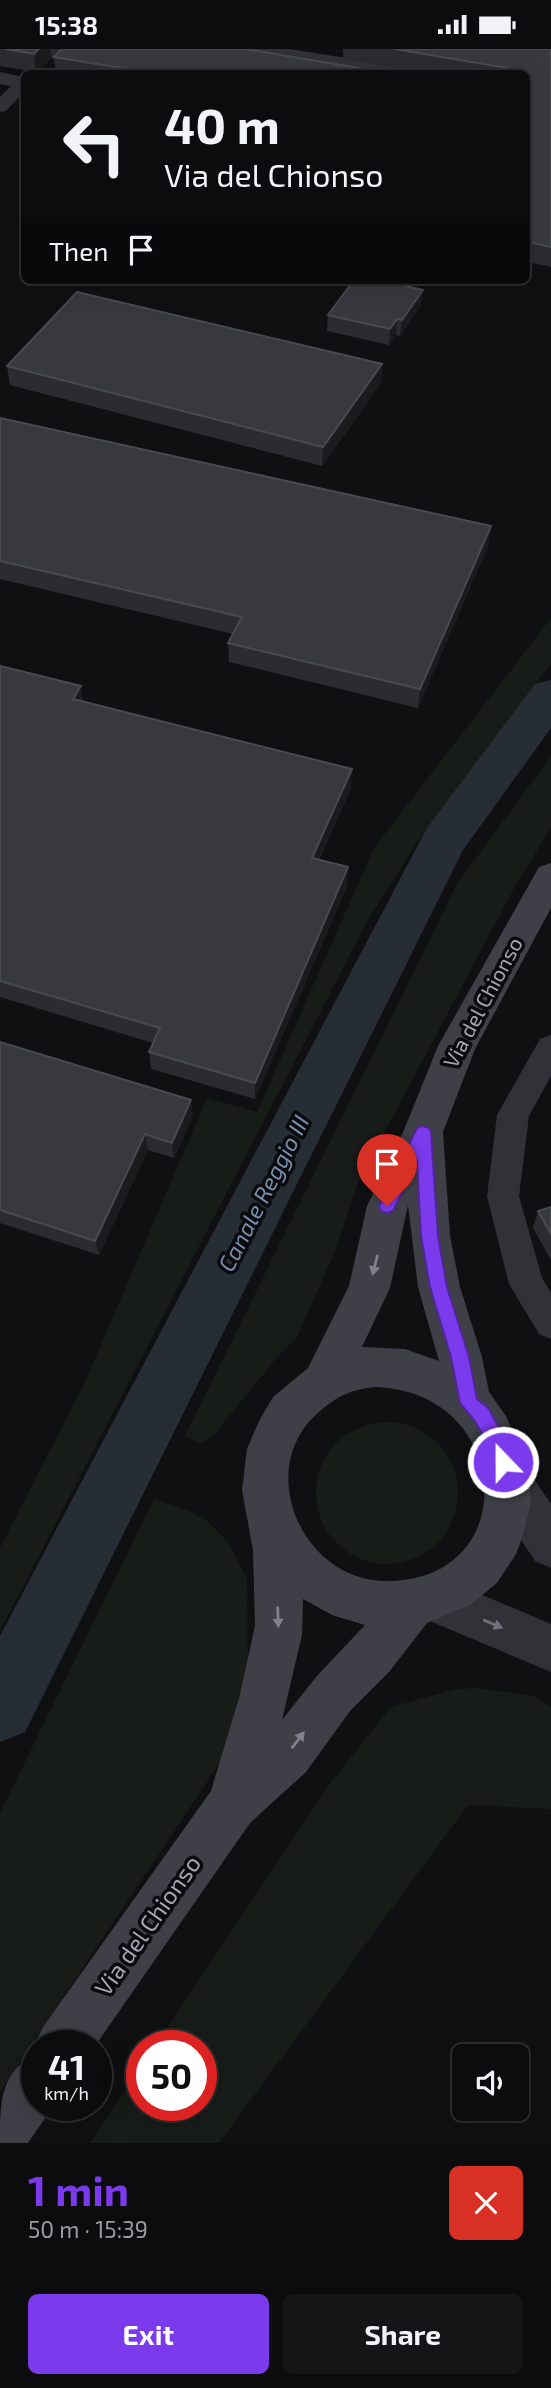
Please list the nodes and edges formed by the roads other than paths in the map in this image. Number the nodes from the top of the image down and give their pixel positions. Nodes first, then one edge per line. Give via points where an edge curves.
1 (250, 49) edge
2 (380, 70) edge
3 (0, 79) edge
4 (21, 82) edge
5 (21, 86) edge
6 (0, 107) edge
7 (551, 876) edge
8 (551, 1048) edge
9 (423, 1132) junction
10 (551, 1322) edge
11 (324, 1381) junction
12 (469, 1403) junction
13 (508, 1480) junction
14 (273, 1525) junction
15 (551, 1545) edge
16 (423, 1602) junction
17 (551, 1648) edge
18 (232, 1805) junction
19 (73, 2030) edge
20 (21, 2104) edge
21 (0, 2134) edge

1 - 2 street
3 - 4 street
5 - 6 lane
7 - 9 main road, Via del Chionso via 457,1046
8 - 10 lane via 513,1115 503,1196 526,1284
9 -> 11 main road, Via del Chionso via 387,1206 369,1288
9 - 12 main road, Via del Chionso via 429,1236
11 - 12 main road, Via del Chionso via 356,1369 391,1366 424,1373 456,1390
11 - 14 main road, Via del Chionso via 299,1399 285,1417 267,1457 265,1490
12 - 13 main road, Via del Chionso via 499,1445
13 - 15 street
13 - 16 main road, Via del Chionso via 507,1510 499,1538 488,1555 462,1585
14 - 16 main road, Via del Chionso via 289,1554 313,1579 343,1597 376,1606
14 -> 18 main road, Via del Chionso via 279,1627 263,1706
16 -> 17 street
18 -> 16 main road, Via del Chionso via 288,1753 333,1694
18 - 19 main road, Via del Chionso
20 - 21 main road

